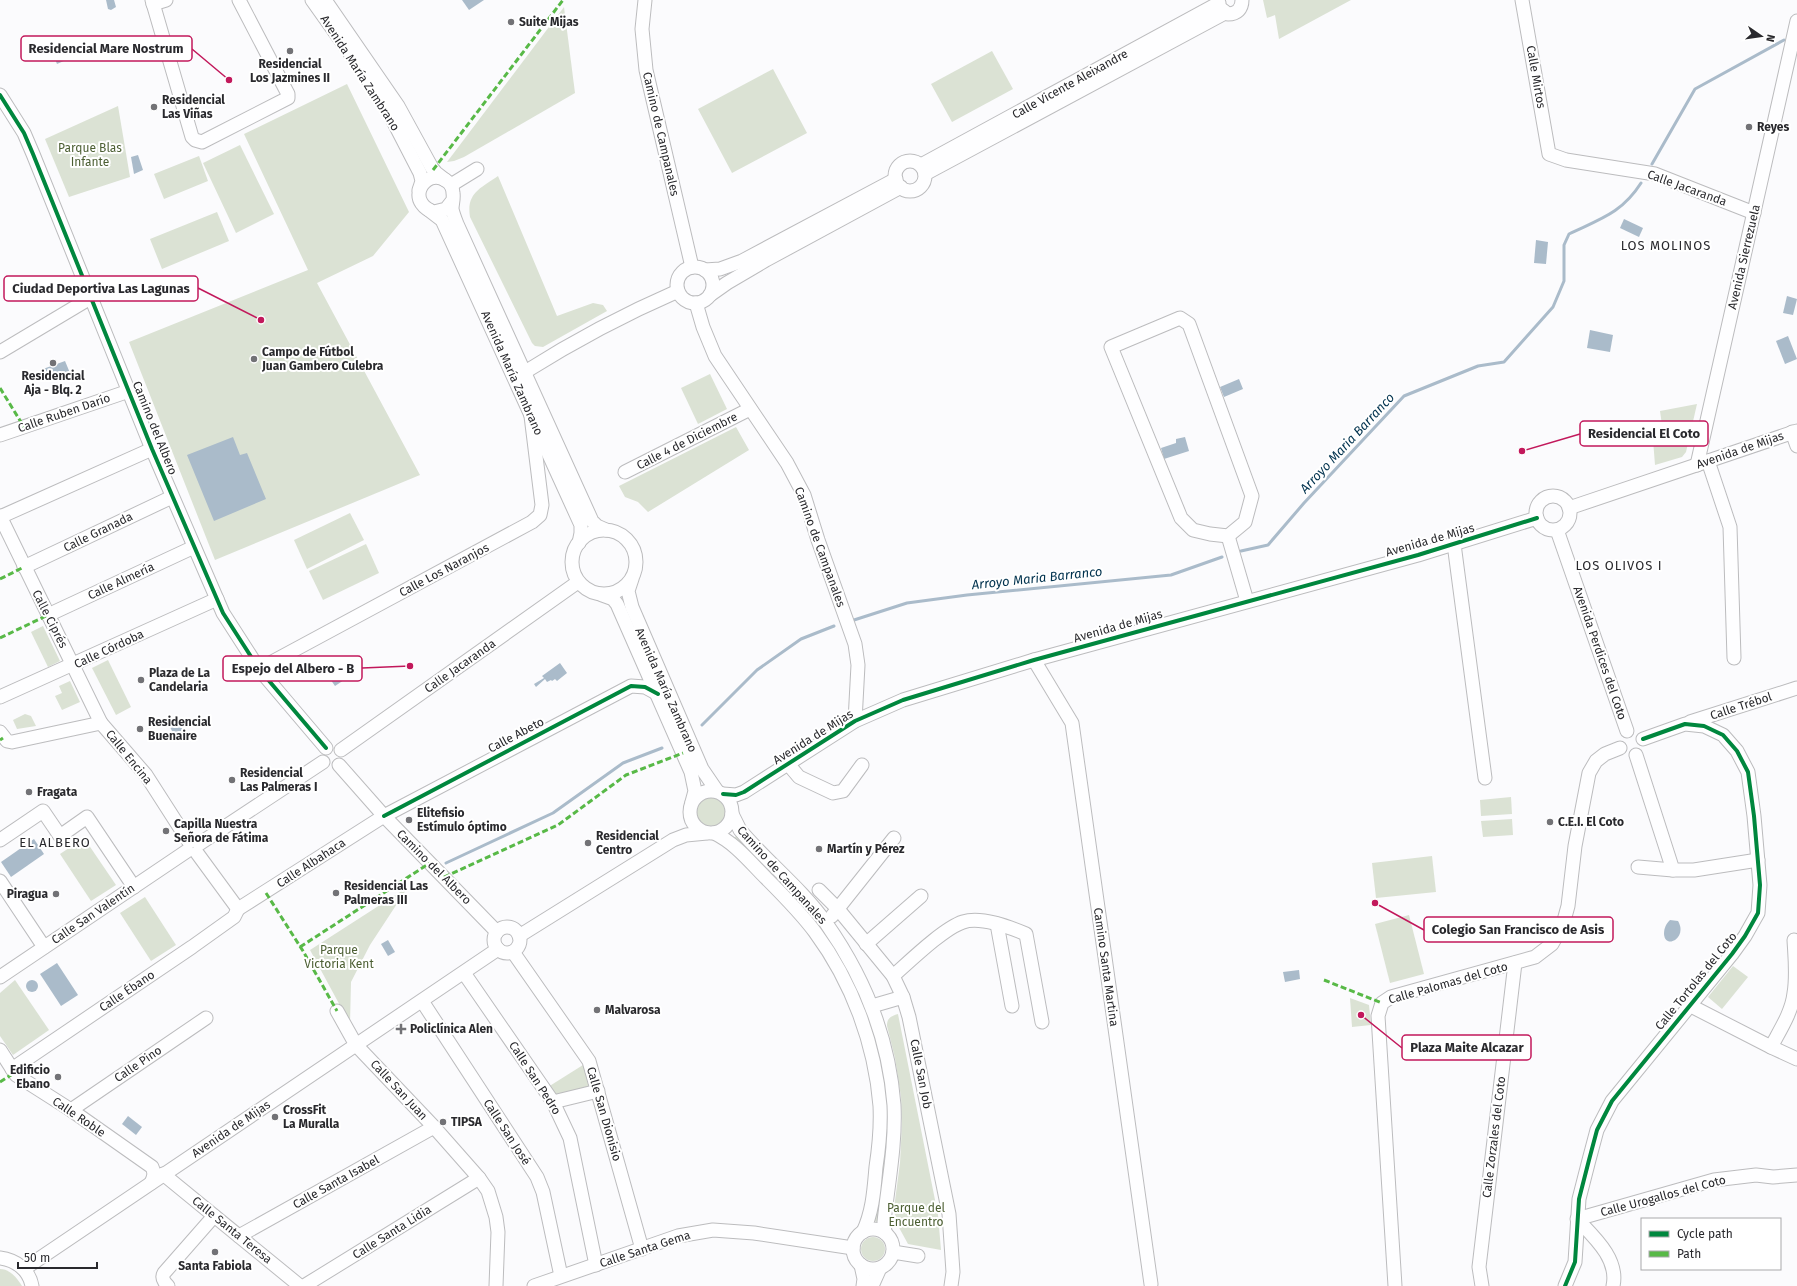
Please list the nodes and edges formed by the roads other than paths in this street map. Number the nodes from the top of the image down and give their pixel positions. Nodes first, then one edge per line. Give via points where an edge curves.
1 (166, 0) edge
2 (239, 0) edge
3 (312, 0) edge
4 (325, 0) edge
5 (645, 0) edge
6 (1242, 0) edge
7 (1522, 0) edge
8 (153, 2) edge
9 (1221, 5) edge
10 (1797, 21) edge
11 (0, 95) edge
12 (1549, 154) joint
13 (477, 169) dead end
14 (923, 170) junction
15 (448, 182) junction
16 (898, 183) junction
17 (419, 191) junction
18 (453, 200) junction
19 (429, 210) junction
20 (1754, 213) junction
21 (692, 267) junction
22 (706, 270) junction
23 (678, 291) junction
24 (710, 295) junction
25 (92, 297) junction
26 (696, 303) junction
27 (0, 352) edge
28 (525, 372) junction
29 (129, 392) junction
30 (750, 409) junction
31 (532, 416) junction
32 (1795, 432) edge
33 (0, 435) edge
34 (1797, 446) edge
35 (152, 449) junction
36 (1702, 463) junction
37 (625, 472) dead end
38 (172, 497) junction
39 (1569, 508) junction
40 (0, 517) edge
41 (1537, 518) junction
42 (606, 530) junction
43 (1557, 530) junction
44 (1228, 536) junction
45 (579, 543) junction
46 (1454, 544) junction
47 (194, 547) junction
48 (24, 567) junction
49 (632, 579) junction
50 (578, 582) junction
51 (602, 595) junction
52 (217, 599) junction
53 (1247, 601) junction
54 (48, 615) junction
55 (1734, 658) dead end
56 (1034, 660) junction
57 (73, 665) junction
58 (259, 669) junction
59 (1797, 688) edge
60 (658, 694) junction
61 (0, 697) edge
62 (855, 721) junction
63 (101, 723) junction
64 (1685, 724) junction
65 (0, 732) edge
66 (1627, 732) junction
67 (1643, 739) junction
68 (326, 748) junction
69 (1620, 748) junction
70 (341, 750) junction
71 (1636, 755) junction
72 (323, 762) junction
73 (788, 764) junction
74 (339, 765) junction
75 (862, 766) dead end
76 (1485, 778) dead end
77 (744, 792) junction
78 (720, 793) junction
79 (691, 806) junction
80 (732, 813) junction
81 (384, 816) junction
82 (710, 833) junction
83 (894, 838) dead end
84 (0, 840) edge
85 (673, 840) junction
86 (193, 847) junction
87 (1758, 860) junction
88 (1638, 867) dead end
89 (1673, 870) junction
90 (0, 881) edge
91 (134, 887) junction
92 (819, 890) dead end
93 (921, 896) dead end
94 (838, 909) junction
95 (238, 910) junction
96 (826, 923) junction
97 (997, 924) junction
98 (497, 932) junction
99 (519, 936) junction
100 (1794, 940) dead end
101 (866, 944) junction
102 (44, 947) junction
103 (498, 949) junction
104 (513, 952) junction
105 (1515, 963) junction
106 (464, 973) junction
107 (893, 976) junction
108 (0, 977) edge
109 (903, 997) junction
110 (422, 1001) junction
111 (1690, 1004) junction
112 (872, 1006) junction
113 (1012, 1006) dead end
114 (337, 1011) dead end
115 (206, 1018) dead end
116 (1042, 1022) dead end
117 (356, 1045) junction
118 (1771, 1047) junction
119 (0, 1050) edge
120 (1797, 1059) edge
121 (12, 1069) junction
122 (598, 1092) junction
123 (553, 1102) junction
124 (70, 1110) junction
125 (434, 1127) junction
126 (163, 1174) junction
127 (1797, 1175) edge
128 (479, 1178) junction
129 (151, 1183) junction
130 (214, 1216) junction
131 (1577, 1219) junction
132 (863, 1232) junction
133 (885, 1233) junction
134 (239, 1236) junction
135 (853, 1248) junction
136 (642, 1249) junction
137 (893, 1252) junction
138 (918, 1256) dead end
139 (0, 1258) edge
140 (596, 1265) junction
141 (860, 1265) junction
142 (880, 1268) junction
143 (24, 1269) junction
144 (561, 1276) junction
145 (1151, 1284) dead end
146 (32, 1286) edge
147 (168, 1286) edge
148 (300, 1286) edge
149 (304, 1286) edge
150 (496, 1286) edge
151 (534, 1286) edge
152 (863, 1286) edge
153 (872, 1286) edge
154 (951, 1286) edge
155 (1395, 1286) edge
156 (1482, 1286) edge
157 (1565, 1286) edge
158 (1612, 1286) edge

1 - 8 street
2 - 8 street via 288,98 206,141 198,141 192,137
3 - 17 street, Avenida María Zambrano via 388,111 420,174 422,181
4 - 15 street, Avenida María Zambrano via 398,106 432,168
5 - 21 street, Camino de Campanales via 642,29 646,70
6 - 9 street, Calle Vicente Aleixandre via 1238,11 1232,14
7 - 12 street, Calle Mirtos
9 - 14 street, Calle Vicente Aleixandre
10 - 20 street, Avenida Sierrezuela
11 - 25 street, Camino del Albero via 24,133
12 - 20 street, Calle Jacaranda via 1566,160 1655,174
13 - 15 street
14 - 16 street, Calle Vicente Aleixandre via 924,182 918,189 908,191
14 - 16 street via 916,162 905,162 897,168
15 - 17 street via 437,177 429,179
15 - 18 street via 454,194
16 - 22 street via 742,261
16 - 24 street
17 - 19 street via 420,202
18 - 19 street via 446,209 434,212
18 - 28 street, Avenida María Zambrano via 452,209 457,224
19 - 31 street, Avenida María Zambrano via 438,216 446,229
20 - 36 street, Avenida Sierrezuela
21 - 22 street
21 - 23 street via 686,269 678,279
22 - 24 street via 713,284
23 - 26 street via 685,300
23 - 28 street via 604,326
24 - 26 street via 702,302
25 - 27 street
25 - 29 street, Camino del Albero
26 - 30 street, Camino de Campanales via 715,356
28 - 42 street, Avenida María Zambrano via 592,521
29 - 33 street, Calle Ruben Darío
29 - 35 street, Camino del Albero
30 - 37 street, Calle 4 de Diciembre
30 - 62 street, Camino de Campanales via 787,463 804,495 855,644 858,666
31 - 45 street, Avenida María Zambrano via 581,525
31 - 58 street, Calle Los Naranjos via 542,505 540,515 532,522
32 - 34 street
32 - 36 street, Avenida de Mijas
35 - 38 street, Camino del Albero
35 - 40 street
36 - 39 street, Avenida de Mijas
36 - 55 street via 1730,527
38 - 47 street, Camino del Albero
38 - 48 street, Calle Granada
39 - 41 street via 1562,499 1553,496 1546,498 1538,507
39 - 43 street via 1568,521
40 - 48 street, Calle Ciprés
41 - 43 street via 1542,527
41 - 46 street, Avenida de Mijas
42 - 45 street via 596,531
42 - 49 street via 626,539 633,548 636,569
43 - 66 street, Avenida Perdices del Coto
44 - 44 street via 1245,522 1252,496 1189,324 1180,318 1111,347 1181,518 1193,530
44 - 53 street
45 - 50 street via 572,561
46 - 53 street, Avenida de Mijas
46 - 76 street
47 - 52 street, Camino del Albero
47 - 54 street, Calle Almería
48 - 54 street, Calle Ciprés
49 - 51 street via 619,591
49 - 78 street, Avenida María Zambrano via 628,591 632,607 702,769
50 - 51 street
50 - 70 street, Calle Jacaranda
51 - 60 street, Avenida María Zambrano via 613,599 617,604
52 - 57 street, Calle Córdoba
52 - 58 street, Camino del Albero via 231,627
53 - 56 street, Avenida de Mijas
54 - 57 street, Calle Ciprés
56 - 62 street, Avenida de Mijas via 903,700
56 - 145 street, Camino Santa Martina via 1072,723
57 - 61 street, Calle Córdoba
57 - 63 street, Calle Ciprés
58 - 68 street, Camino del Albero
59 - 64 street, Calle Trébol
60 - 79 street, Avenida María Zambrano via 691,772 695,791
60 - 81 street, Calle Abeto via 645,687 631,686
62 - 73 street, Avenida de Mijas
63 - 65 street, Calle Encina via 12,742 7,741
63 - 86 street, Calle Encina via 146,775
64 - 67 street, Calle Tortolas del Coto
64 - 87 street, Calle Tortolas del Coto via 1704,726 1723,735 1737,751 1748,772
66 - 67 street via 1635,731
66 - 69 street via 1619,740
67 - 71 street via 1643,748
68 - 70 street via 334,746
68 - 72 street via 322,756
69 - 71 street via 1625,754
69 - 105 street, Calle Palomas del Coto via 1596,761 1589,773 1575,846 1568,906 1559,934 1552,944 1535,957
70 - 74 street via 343,759
71 - 89 street
72 - 74 street via 329,767
72 - 86 street, Calle San Valentín
73 - 75 street via 799,777 833,793 843,791
73 - 77 street, Avenida de Mijas
74 - 81 street, Camino del Albero
77 - 78 street, Avenida de Mijas via 736,795
77 - 80 street, Avenida de Mijas
78 - 79 street via 702,793
78 - 80 street via 731,803
79 - 82 street via 692,822 696,827
79 - 85 street via 682,830
80 - 82 street via 726,827
80 - 96 street, Camino de Campanales via 740,830
81 - 95 street, Calle Albahaca
81 - 98 street, Camino del Albero
82 - 85 street via 686,835
82 - 132 street, Camino de Campanales via 724,838 781,893 815,932 838,969 858,1011 873,1062 880,1107 879,1149 872,1202 869,1219
83 - 94 street
84 - 91 street via 43,811 60,836 87,817
85 - 99 street
86 - 91 street, Calle San Valentín
86 - 95 street, Calle Encina
87 - 89 street via 1694,870
87 - 111 street, Calle Tortolas del Coto via 1758,913 1732,954
88 - 89 street
90 - 102 street
91 - 102 street, Calle San Valentín
92 - 94 street, Calle San Job
93 - 101 street
94 - 96 street
94 - 101 street, Calle San Job
95 - 121 street, Calle Ébano via 234,917 210,934
96 - 112 street, Camino de Campanales via 851,962
97 - 107 street via 979,921 954,926
97 - 113 street
97 - 116 street via 1026,934
98 - 99 street via 509,928
98 - 103 street via 494,941
99 - 104 street via 518,946
100 - 118 street via 1794,994 1787,1017
101 - 107 street, Calle San Job
102 - 108 street, Calle San Valentín
103 - 104 street via 503,953
103 - 106 street, Avenida de Mijas
104 - 122 street, Calle San Dionisio via 589,1061
105 - 155 street, Calle Palomas del Coto via 1391,997 1382,1003 1378,1016
105 - 156 street, Calle Zorzales del Coto via 1479,1267
106 - 110 street, Avenida de Mijas
106 - 123 street, Calle San Pedro
107 - 109 street, Calle San Job
109 - 112 street
109 - 154 street, Calle San Job via 949,1214 953,1272
110 - 117 street, Avenida de Mijas
110 - 144 street, Calle San José via 537,1177 543,1192
111 - 118 street
111 - 131 street, Calle Tortolas del Coto via 1612,1101 1597,1130 1579,1199
112 - 133 street, Camino de Campanales via 888,1060 894,1105
114 - 117 street
115 - 124 street, Calle Pino
117 - 125 street, Calle San Juan
117 - 126 street, Avenida de Mijas
118 - 120 street
119 - 121 street, Calle Roble
121 - 124 street, Calle Roble via 16,1075
122 - 123 street
122 - 136 street, Calle San Dionisio
123 - 140 street, Calle San Pedro via 570,1138
124 - 129 street, Calle Roble via 152,1167 154,1171
125 - 128 street, Calle San Juan
125 - 134 street, Calle Santa Isabel
126 - 129 street, Avenida de Mijas
126 - 130 street, Calle Santa Teresa
127 - 131 street, Calle Urogallos del Coto via 1756,1175 1714,1180
128 - 149 street, Calle Santa Lidia
128 - 150 street, Calle San Juan via 488,1191 496,1217
129 - 143 street, Avenida de Mijas
130 - 134 street, Calle Santa Teresa
130 - 147 street via 162,1276
131 - 157 street, Calle Tortolas del Coto via 1575,1262
131 - 158 street via 1600,1244 1610,1261 1614,1272
132 - 133 street via 874,1229
132 - 135 street via 856,1238
133 - 137 street via 892,1241
134 - 148 street, Calle Santa Teresa
135 - 136 street, Calle Santa Gema via 754,1233 713,1230 678,1236
135 - 141 street via 854,1257
136 - 140 street, Calle Santa Gema
137 - 138 street
137 - 142 street via 889,1263
139 - 143 street via 13,1260
140 - 144 street, Calle Santa Gema
141 - 142 street via 873,1270
141 - 152 street
142 - 153 street
143 - 146 street
144 - 151 street, Calle Santa Gema

